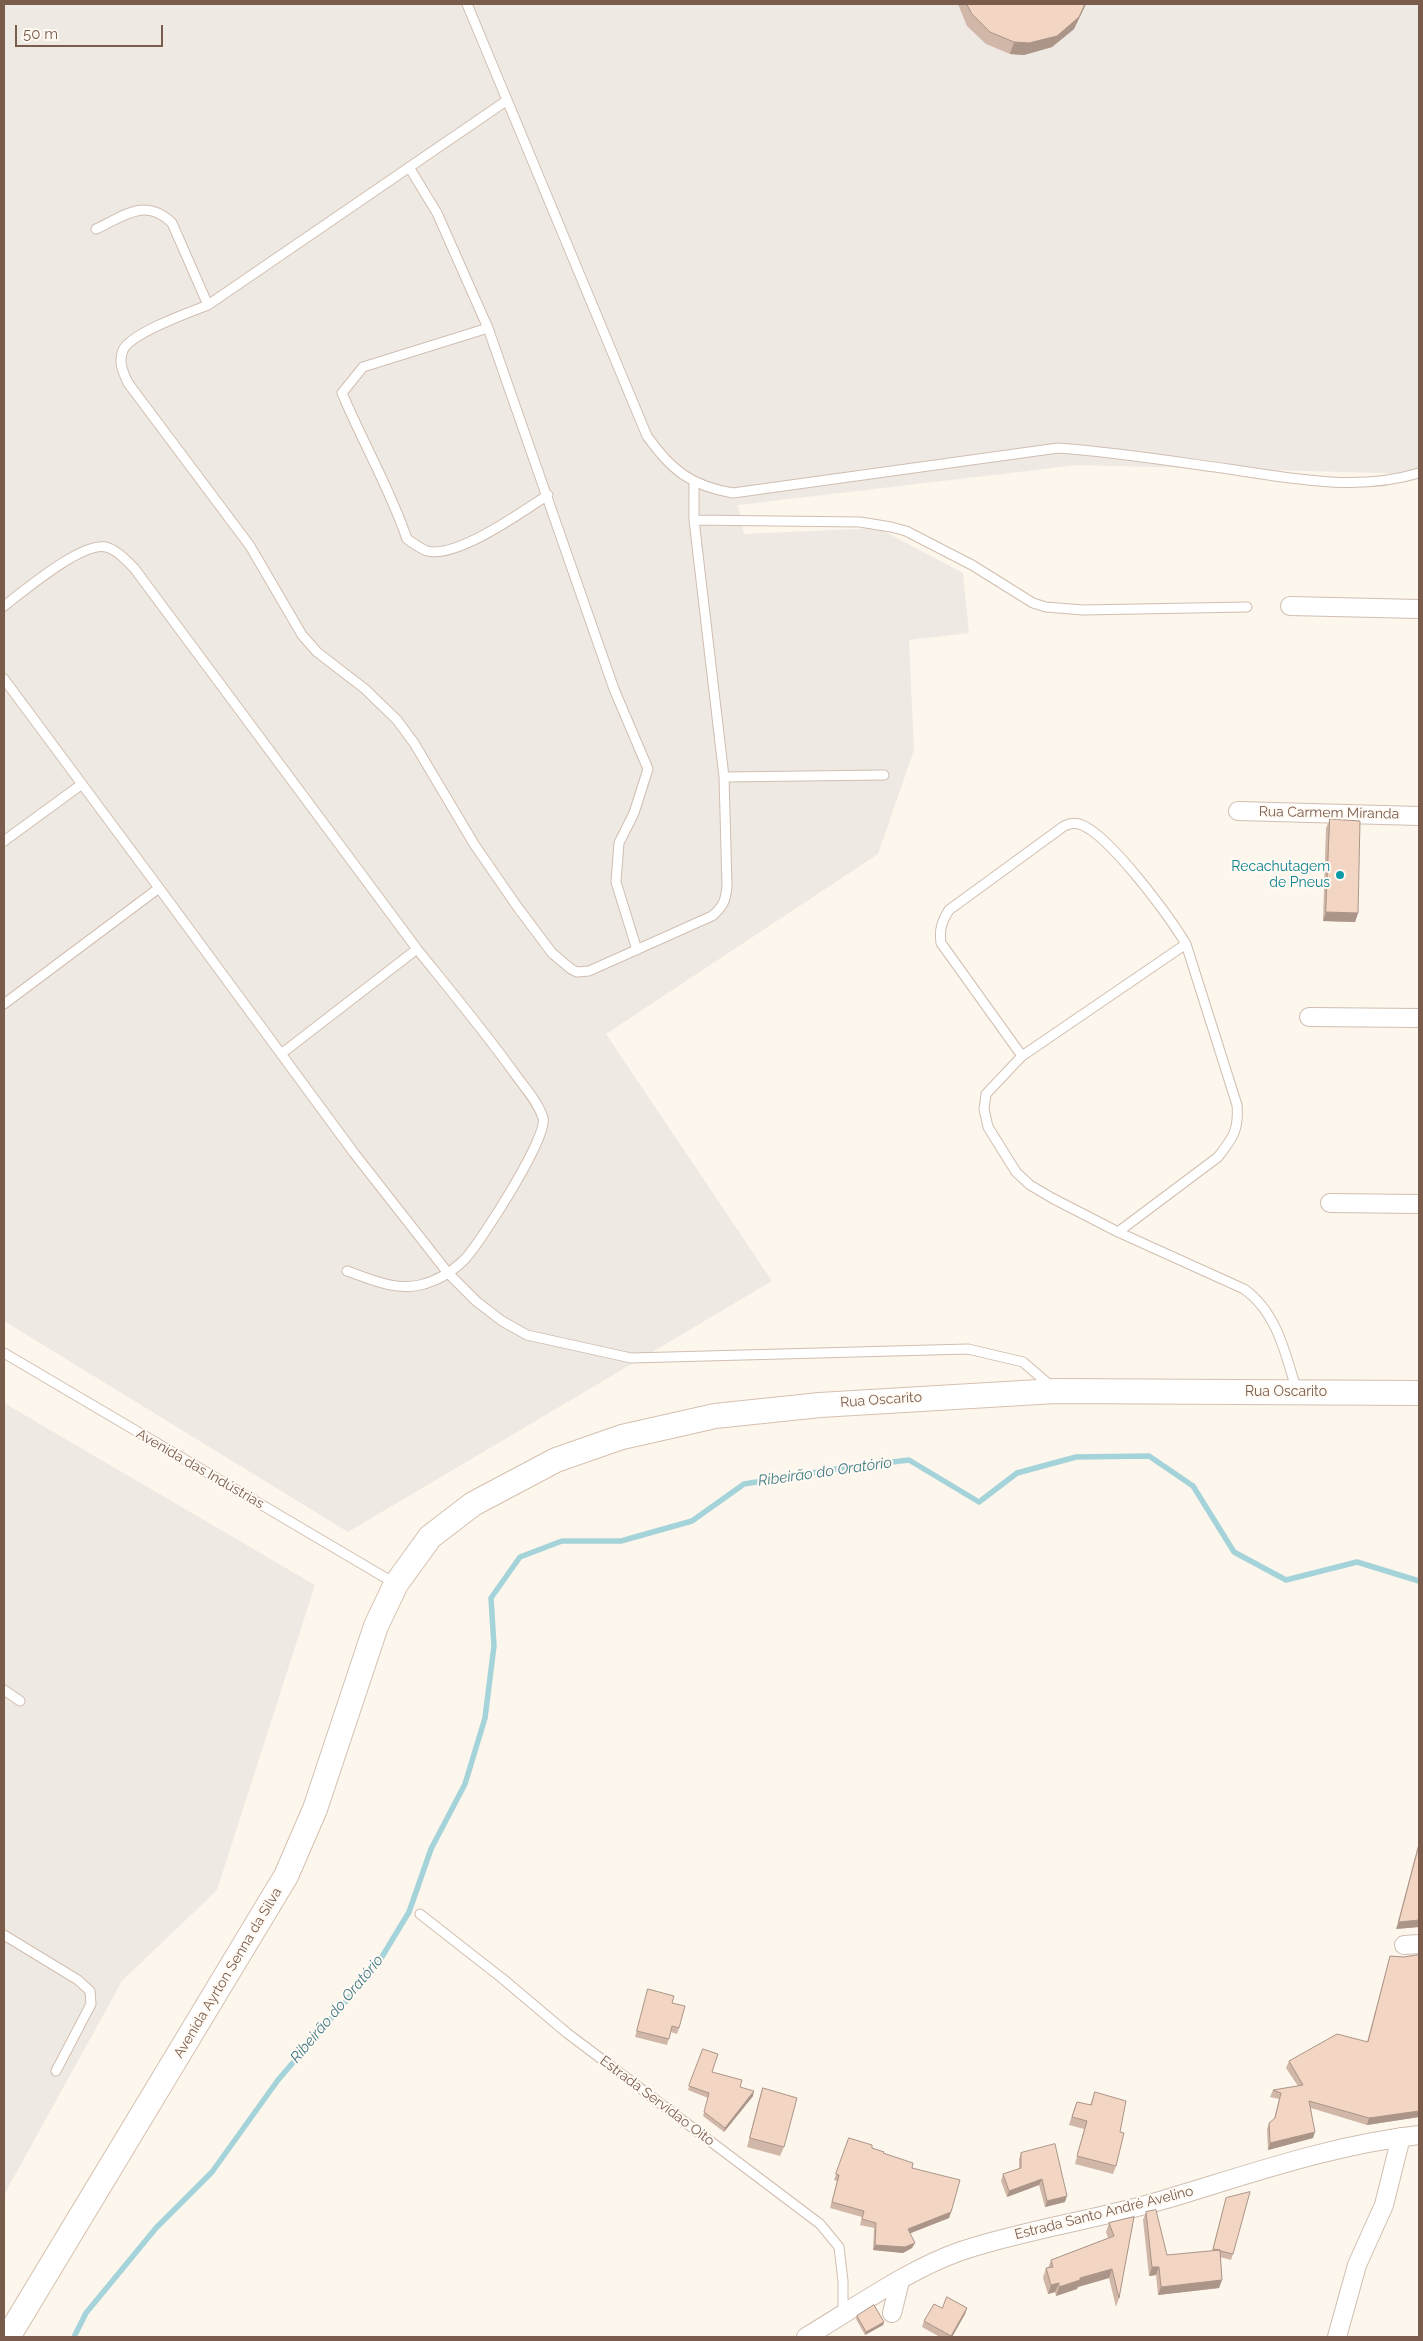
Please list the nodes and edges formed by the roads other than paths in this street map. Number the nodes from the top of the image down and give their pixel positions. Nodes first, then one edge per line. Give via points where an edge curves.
1 (467, 4) edge
2 (506, 101) junction
3 (410, 167) junction
4 (96, 229) dead end
5 (208, 305) junction
6 (488, 328) junction
7 (1419, 473) edge
8 (694, 482) junction
9 (548, 495) junction
10 (694, 520) junction
11 (4, 606) edge
12 (1290, 606) dead end
13 (1247, 607) dead end
14 (1419, 609) edge
15 (4, 679) edge
16 (884, 775) dead end
17 (724, 777) junction
18 (82, 784) junction
19 (1238, 811) dead end
20 (1419, 816) edge
21 (4, 841) edge
22 (159, 888) junction
23 (1186, 944) junction
24 (417, 949) junction
25 (637, 950) junction
26 (4, 1004) edge
27 (1309, 1018) dead end
28 (1419, 1018) edge
29 (281, 1054) junction
30 (1022, 1056) junction
31 (1330, 1203) dead end
32 (1419, 1204) edge
33 (1118, 1232) junction
34 (347, 1271) dead end
35 (448, 1273) junction
36 (4, 1353) edge
37 (1056, 1391) junction
38 (1297, 1392) junction
39 (1419, 1393) edge
40 (396, 1584) junction
41 (4, 1690) edge
42 (20, 1701) dead end
43 (420, 1914) dead end
44 (4, 1935) edge
45 (56, 2071) dead end
46 (1419, 2135) edge
47 (1401, 2137) junction
48 (900, 2281) junction
49 (892, 2313) dead end
50 (843, 2315) junction
51 (8, 2337) edge
52 (806, 2337) edge
53 (1337, 2337) edge

1 - 2 lane
2 - 3 lane
2 - 8 lane via 647,436 672,466
3 - 5 lane
3 - 6 lane via 437,213
4 - 5 lane via 146,209 164,215 172,223
5 - 25 lane via 162,323 128,343 121,358 128,383 250,546 302,635 317,652 365,689 397,720 480,852 552,953 571,969 583,972
6 - 9 lane
6 - 9 lane via 363,367 342,394 396,507 407,539 428,551 447,549 492,532
7 - 8 lane via 1372,481 1304,480 1110,452 1058,448 733,493
8 - 10 lane
9 - 25 lane via 614,689 648,769 634,812 619,843 616,882
10 - 13 lane via 860,522 891,527 972,565 1033,603 1046,607 1083,610
10 - 17 lane
11 - 24 lane via 63,562 90,548 100,546 119,554 134,568
12 - 14 street
15 - 18 lane
16 - 17 lane
17 - 25 lane via 727,886 724,904 712,916
18 - 21 lane
18 - 22 lane
19 - 20 street, Rua Carmem Miranda
22 - 26 lane
22 - 29 lane
23 - 30 lane
23 - 30 lane via 1176,926 1123,860 1095,832 1072,822 1064,826 949,910 942,922 942,943
23 - 33 lane via 1237,1105 1238,1124 1231,1141 1218,1157
24 - 29 lane
24 - 35 lane via 491,1042 537,1105 544,1120 532,1154 474,1249
27 - 28 street
29 - 35 lane
30 - 33 lane via 986,1094 984,1109 988,1127 1016,1172 1030,1186
31 - 32 street
33 - 38 lane via 1244,1289 1257,1298 1267,1310 1285,1352
34 - 35 lane via 381,1283 405,1287 426,1283
35 - 37 lane via 502,1321 527,1335 631,1358 968,1349 1023,1362
36 - 40 lane, Avenida das Indústrias
37 - 38 main road, Rua Oscarito
37 - 40 main road, Rua Oscarito via 820,1404 715,1416 622,1437 556,1460 473,1504 430,1537
38 - 39 main road, Rua Oscarito
40 - 51 main road, Avenida Ayrton Senna da Silva via 376,1626 314,1809 286,1876
41 - 42 lane
43 - 50 lane, Estrada Servidao Oito via 567,2033 820,2224 839,2247
44 - 45 lane via 78,1980 90,1991 91,2004
46 - 47 street, Estrada Santo André Avelino
47 - 48 street, Estrada Santo André Avelino via 1336,2150 1160,2201 1021,2234 960,2252
47 - 53 street via 1384,2205 1357,2265
48 - 49 street
48 - 50 street, Estrada Santo André Avelino
50 - 52 street, Estrada Santo André Avelino

